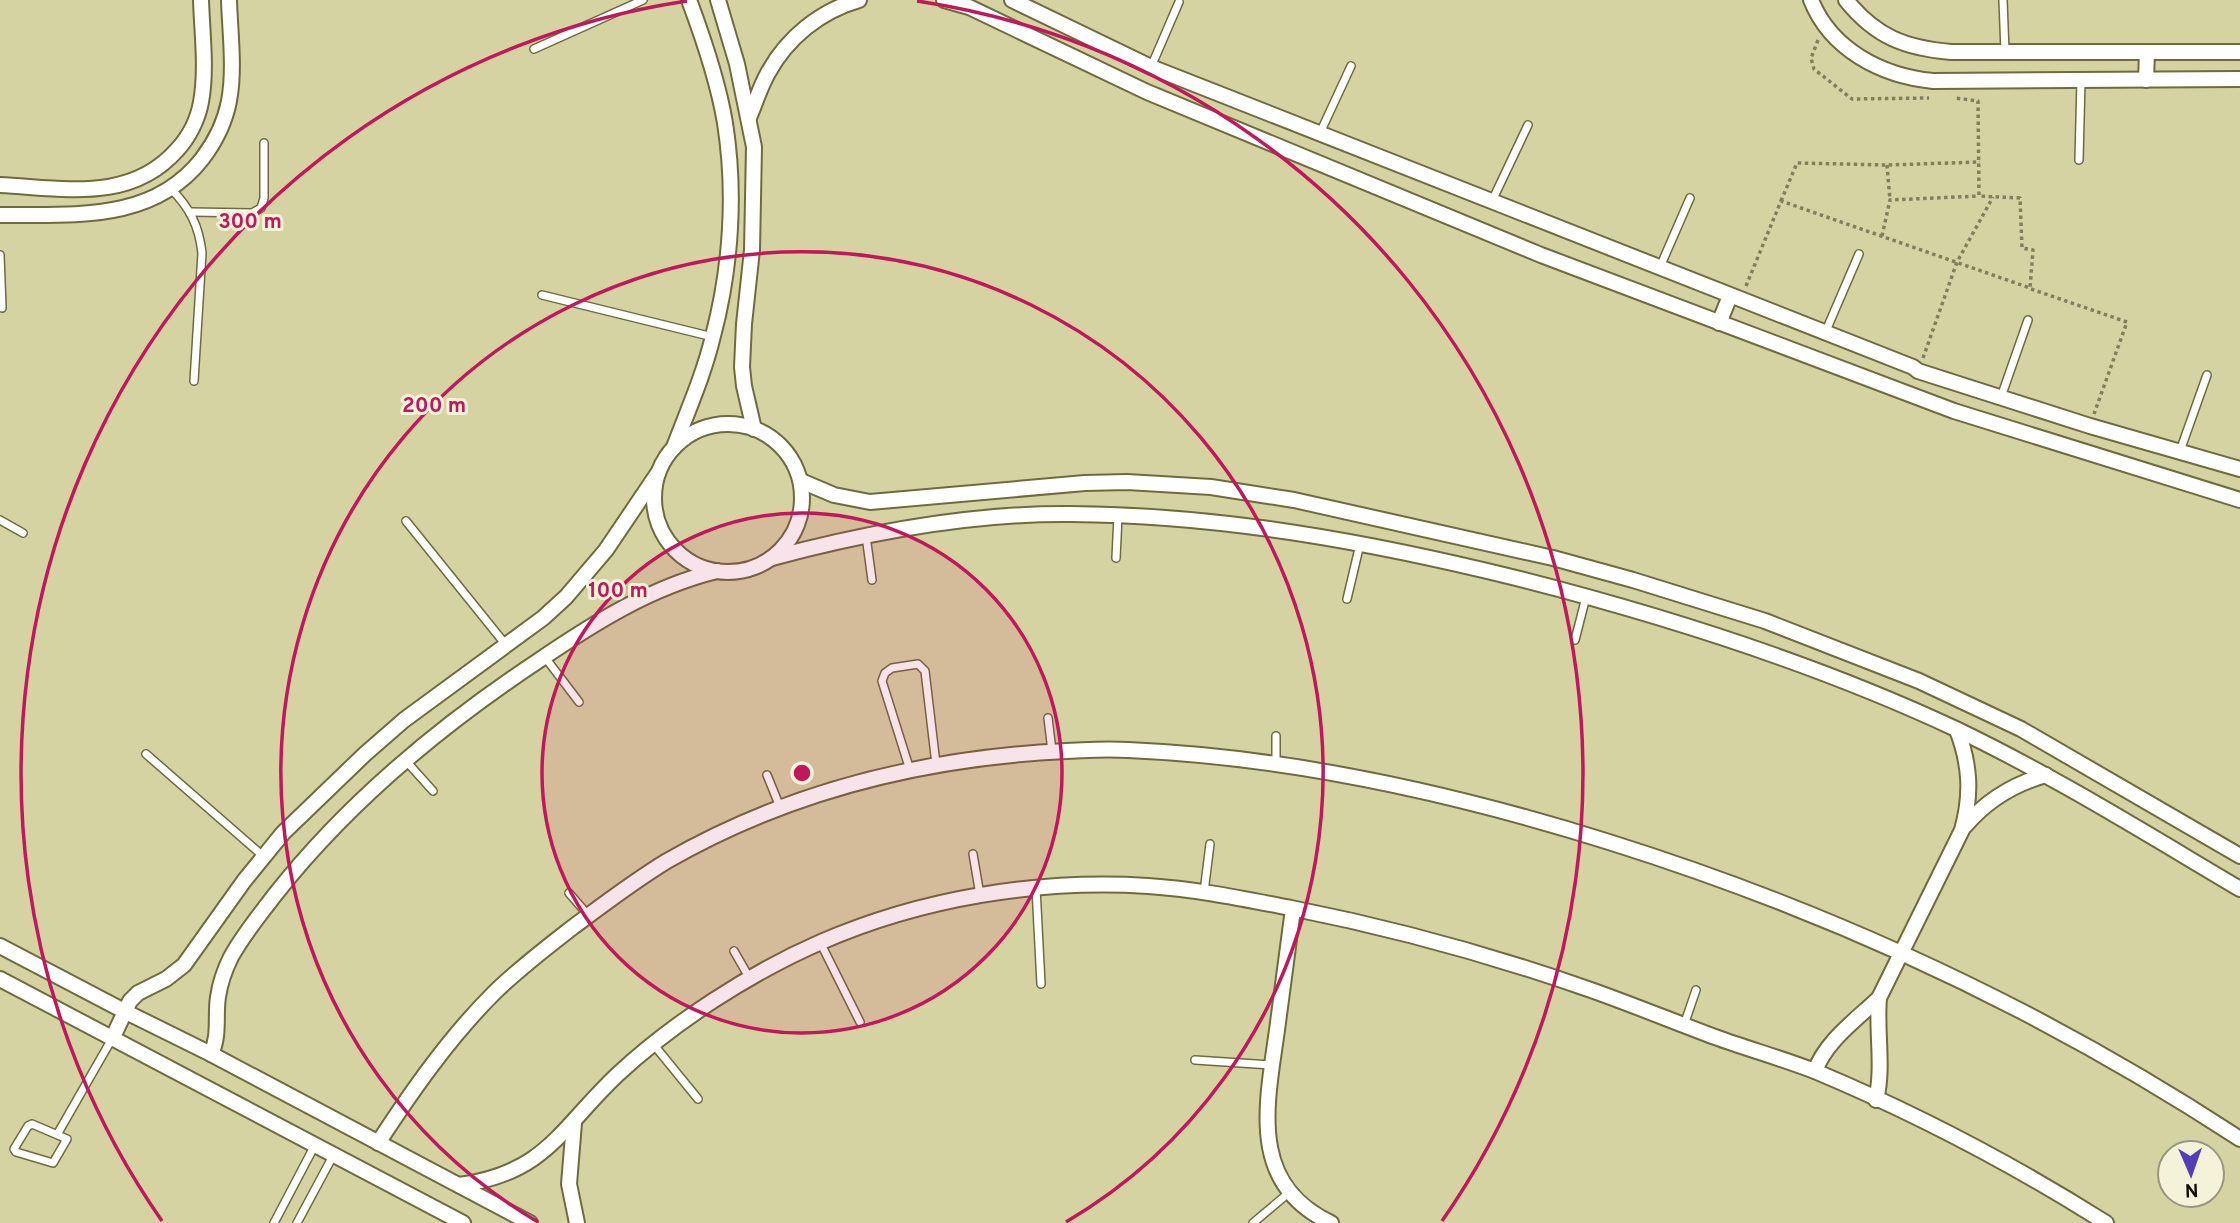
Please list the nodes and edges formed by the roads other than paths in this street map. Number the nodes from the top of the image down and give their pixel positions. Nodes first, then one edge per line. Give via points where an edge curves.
1 (201, 0) edge
2 (229, 0) edge
3 (643, 0) edge
4 (689, 0) edge
5 (718, 0) edge
6 (859, 0) edge
7 (944, 0) edge
8 (1012, 0) edge
9 (1811, 0) edge
10 (1846, 0) edge
11 (2003, 0) edge
12 (1179, 2) dead end
13 (534, 49) dead end
14 (2005, 52) junction
15 (2147, 52) junction
16 (2240, 52) edge
17 (1351, 66) dead end
18 (1151, 67) junction
19 (2240, 79) edge
20 (2081, 80) junction
21 (2146, 80) junction
22 (749, 118) junction
23 (1528, 125) dead end
24 (1320, 134) junction
25 (264, 143) dead end
26 (2078, 160) dead end
27 (0, 185) edge
28 (171, 189) junction
29 (1690, 198) dead end
30 (1492, 202) junction
31 (191, 212) junction
32 (0, 215) edge
33 (1859, 254) dead end
34 (0, 255) edge
35 (1660, 268) junction
36 (542, 295) dead end
37 (1735, 298) junction
38 (2, 308) edge
39 (2028, 320) dead end
40 (1719, 323) junction
41 (1825, 333) junction
42 (713, 337) junction
43 (2207, 375) dead end
44 (194, 381) dead end
45 (2001, 397) junction
46 (754, 429) junction
47 (673, 448) junction
48 (2180, 451) junction
49 (2240, 470) edge
50 (658, 473) junction
51 (801, 481) junction
52 (2240, 500) edge
53 (1118, 516) junction
54 (0, 520) edge
55 (406, 521) dead end
56 (23, 533) dead end
57 (866, 536) junction
58 (1360, 544) junction
59 (772, 558) junction
60 (1116, 558) dead end
61 (717, 571) junction
62 (872, 580) dead end
63 (1587, 597) junction
64 (1348, 599) dead end
65 (1575, 640) dead end
66 (507, 646) junction
67 (544, 656) junction
68 (579, 702) dead end
69 (1048, 718) dead end
70 (1957, 730) junction
71 (1276, 736) dead end
72 (1052, 752) junction
73 (145, 754) dead end
74 (406, 761) junction
75 (936, 764) junction
76 (1276, 764) junction
77 (910, 770) junction
78 (767, 775) dead end
79 (2046, 775) junction
80 (433, 791) dead end
81 (780, 807) junction
82 (1962, 830) junction
83 (1210, 844) dead end
84 (973, 855) dead end
85 (263, 856) junction
86 (2240, 856) edge
87 (1036, 888) junction
88 (2240, 889) edge
89 (1204, 892) junction
90 (569, 893) dead end
91 (980, 895) junction
92 (1293, 909) junction
93 (589, 916) junction
94 (820, 942) junction
95 (0, 946) edge
96 (734, 951) dead end
97 (1900, 954) junction
98 (0, 979) edge
99 (751, 979) junction
100 (1041, 984) dead end
101 (1696, 990) dead end
102 (1879, 998) junction
103 (126, 1012) junction
104 (860, 1023) dead end
105 (1684, 1025) junction
106 (113, 1037) junction
107 (654, 1045) junction
108 (211, 1054) junction
109 (1195, 1060) dead end
110 (1272, 1065) junction
111 (1815, 1072) junction
112 (698, 1099) dead end
113 (1876, 1100) junction
114 (574, 1124) junction
115 (58, 1133) junction
116 (2240, 1139) edge
117 (378, 1143) junction
118 (315, 1144) junction
119 (334, 1154) junction
120 (458, 1185) junction
121 (1291, 1191) junction
122 (274, 1223) edge
123 (298, 1223) edge
124 (463, 1223) edge
125 (530, 1223) edge
126 (577, 1223) edge
127 (1253, 1223) edge
128 (1331, 1223) edge
129 (2106, 1223) edge

1 - 27 street via 201,106 188,136 167,161 149,174 108,188
2 - 28 street via 231,86 223,120 208,152
3 - 13 lane
4 - 42 street via 718,92 730,172 726,274
5 - 22 street
6 - 22 street via 825,14 787,45 768,73
7 - 40 street via 969,7 1147,92 1541,255
8 - 18 street
9 - 20 street via 1832,33 1856,55 1901,76
10 - 14 street via 1879,32 1901,43 1939,51
11 - 14 lane
12 - 18 lane
14 - 15 street
15 - 16 street
15 - 21 street
17 - 24 lane
18 - 24 street
19 - 21 street
20 - 21 street
20 - 26 lane
22 - 46 street via 755,173 742,367
23 - 30 lane
24 - 30 street
25 - 31 lane via 261,208 252,213
28 - 31 lane
28 - 32 street via 141,205 107,213
29 - 35 lane
30 - 35 street
31 - 44 lane via 202,253
33 - 41 lane
34 - 38 lane
35 - 37 street
36 - 42 lane
37 - 40 street
37 - 41 street
39 - 45 lane
40 - 52 street via 1954,411
41 - 45 street via 1918,371
42 - 47 street
43 - 48 lane
45 - 48 street
46 - 47 street via 725,424 711,427
46 - 51 street via 778,444
47 - 50 street
48 - 49 street
50 - 61 street via 654,502 665,536 690,562
50 - 66 street via 587,574
51 - 59 street via 798,523 792,537
51 - 86 street via 834,495 870,502 1084,483 1211,487 1294,500 1553,558 1712,604 1919,681 2021,730
53 - 57 street via 984,519
53 - 58 street via 1248,525
53 - 60 lane
54 - 56 lane
55 - 66 lane
57 - 59 street
57 - 62 lane
58 - 63 street
58 - 64 lane
59 - 61 street via 746,570
61 - 67 street via 643,597
63 - 65 lane
63 - 70 street via 1755,648
66 - 85 street via 445,688 365,754
67 - 68 lane
67 - 74 street
69 - 72 lane
70 - 79 street
70 - 82 street via 1970,779
71 - 76 lane
72 - 75 street
72 - 76 street via 1124,749
73 - 85 lane
74 - 80 lane
74 - 108 street via 314,848 241,941 222,976 216,1044
75 - 77 street
75 - 77 lane via 925,671 918,664 892,668 882,681
76 - 97 street via 1538,820 1776,900
77 - 81 street via 848,784
78 - 81 lane
79 - 82 street via 1999,795
79 - 88 street
81 - 93 street via 668,861
82 - 97 street
83 - 89 lane
84 - 91 lane
85 - 103 street via 184,965 138,993
87 - 89 street via 1148,886
87 - 91 street
87 - 100 lane
89 - 92 street
90 - 93 lane
91 - 94 street via 891,917
92 - 105 street via 1499,960
92 - 110 street
93 - 117 street via 491,995 412,1091
94 - 99 street
94 - 104 lane
95 - 103 street
96 - 99 lane
97 - 102 street
97 - 116 street via 2067,1034
98 - 106 street
99 - 107 street
101 - 105 lane
102 - 111 street via 1828,1048
102 - 113 street
103 - 106 street
103 - 108 street
105 - 111 street
106 - 115 lane
106 - 118 street
107 - 112 lane
107 - 114 street via 616,1077
108 - 117 street
109 - 110 lane
110 - 121 street via 1266,1133 1275,1166
111 - 113 street
113 - 129 street via 2011,1166
114 - 120 street via 526,1164 495,1178
114 - 126 street via 569,1184
115 - 115 lane via 67,1140 51,1164 14,1149 29,1125
117 - 120 street
118 - 119 street
118 - 122 lane
119 - 123 lane
119 - 124 street
120 - 125 street
121 - 127 lane
121 - 128 street

